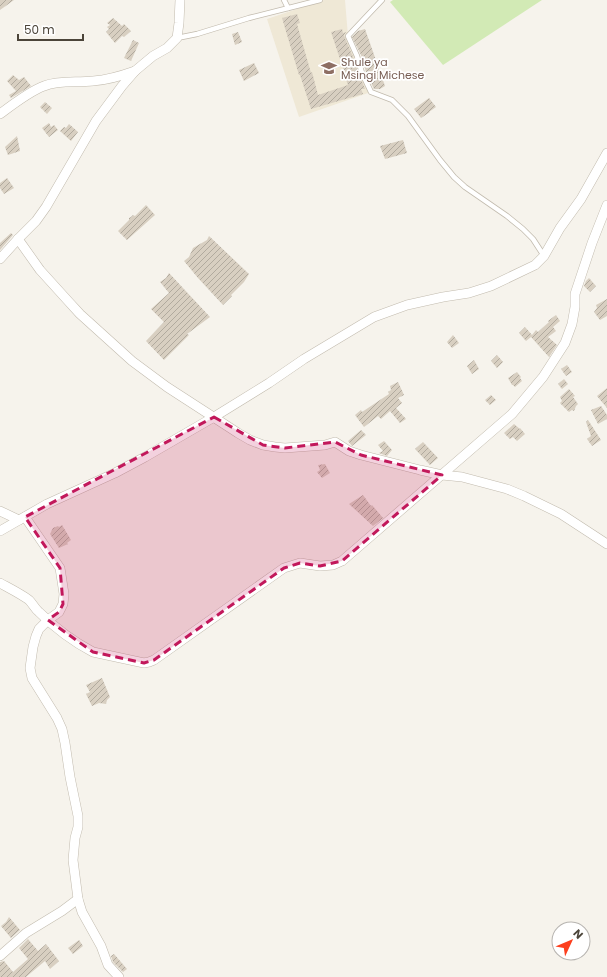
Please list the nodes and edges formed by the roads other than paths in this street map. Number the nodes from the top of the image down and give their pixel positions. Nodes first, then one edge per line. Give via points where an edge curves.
1 (180, 0) edge
2 (284, 0) edge
3 (320, 0) edge
4 (382, 0) edge
5 (288, 8) junction
6 (177, 38) junction
7 (135, 71) junction
8 (0, 114) edge
9 (607, 153) edge
10 (607, 205) edge
11 (18, 239) junction
12 (544, 256) junction
13 (0, 259) edge
14 (214, 417) junction
15 (442, 475) junction
16 (0, 511) edge
17 (22, 518) junction
18 (0, 531) edge
19 (607, 544) edge
20 (0, 583) edge
21 (48, 620) junction
22 (78, 899) junction
23 (0, 956) edge
24 (119, 977) edge

1 - 6 street
2 - 5 lane
3 - 5 lane
4 - 12 lane via 348,36 371,92 392,100 408,116 454,177 523,229 534,239
5 - 6 lane
6 - 7 street via 168,48 153,56
7 - 8 street via 107,80 44,86
7 - 11 street via 96,121 46,207
9 - 12 street
10 - 15 street via 575,294 572,324 565,343 544,377 512,414
11 - 13 street
11 - 14 street via 40,270 93,326 149,374
12 - 14 street via 535,265 491,286 407,305 374,317
14 - 15 street via 250,440 263,445 285,448 335,442 361,455
14 - 17 street via 115,473
15 - 19 street via 490,484 524,496 561,514
15 - 21 street via 342,561 320,566 300,563 284,568 149,662 93,652 69,638
16 - 17 street
17 - 18 street
17 - 21 street via 60,568 63,604 59,612
20 - 21 street via 29,601
21 - 22 street via 36,636 30,668 32,678 62,729 65,743 78,816 73,860
22 - 23 street via 26,933
22 - 24 street via 108,965

